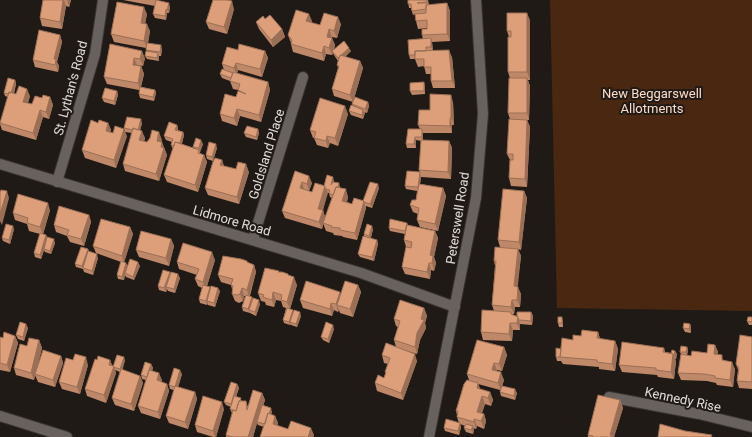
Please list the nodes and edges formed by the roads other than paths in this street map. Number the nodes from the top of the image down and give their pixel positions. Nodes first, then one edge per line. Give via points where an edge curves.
1 (103, 0) edge
2 (476, 0) edge
3 (303, 77) dead end
4 (0, 164) edge
5 (57, 182) junction
6 (253, 239) junction
7 (455, 307) junction
8 (609, 397) edge
9 (0, 416) edge
10 (752, 427) edge
11 (67, 437) edge
12 (429, 437) edge

1 - 5 street, St. Lythan's Road via 95,54
2 - 7 street, Peterswell Road via 483,114 476,198
3 - 6 street, Goldsland Place
4 - 5 street, Lidmore Road
5 - 6 street, Lidmore Road
6 - 7 street, Lidmore Road via 361,273
7 - 12 street, Peterswell Road
8 - 10 street, Kennedy Rise
9 - 11 street

